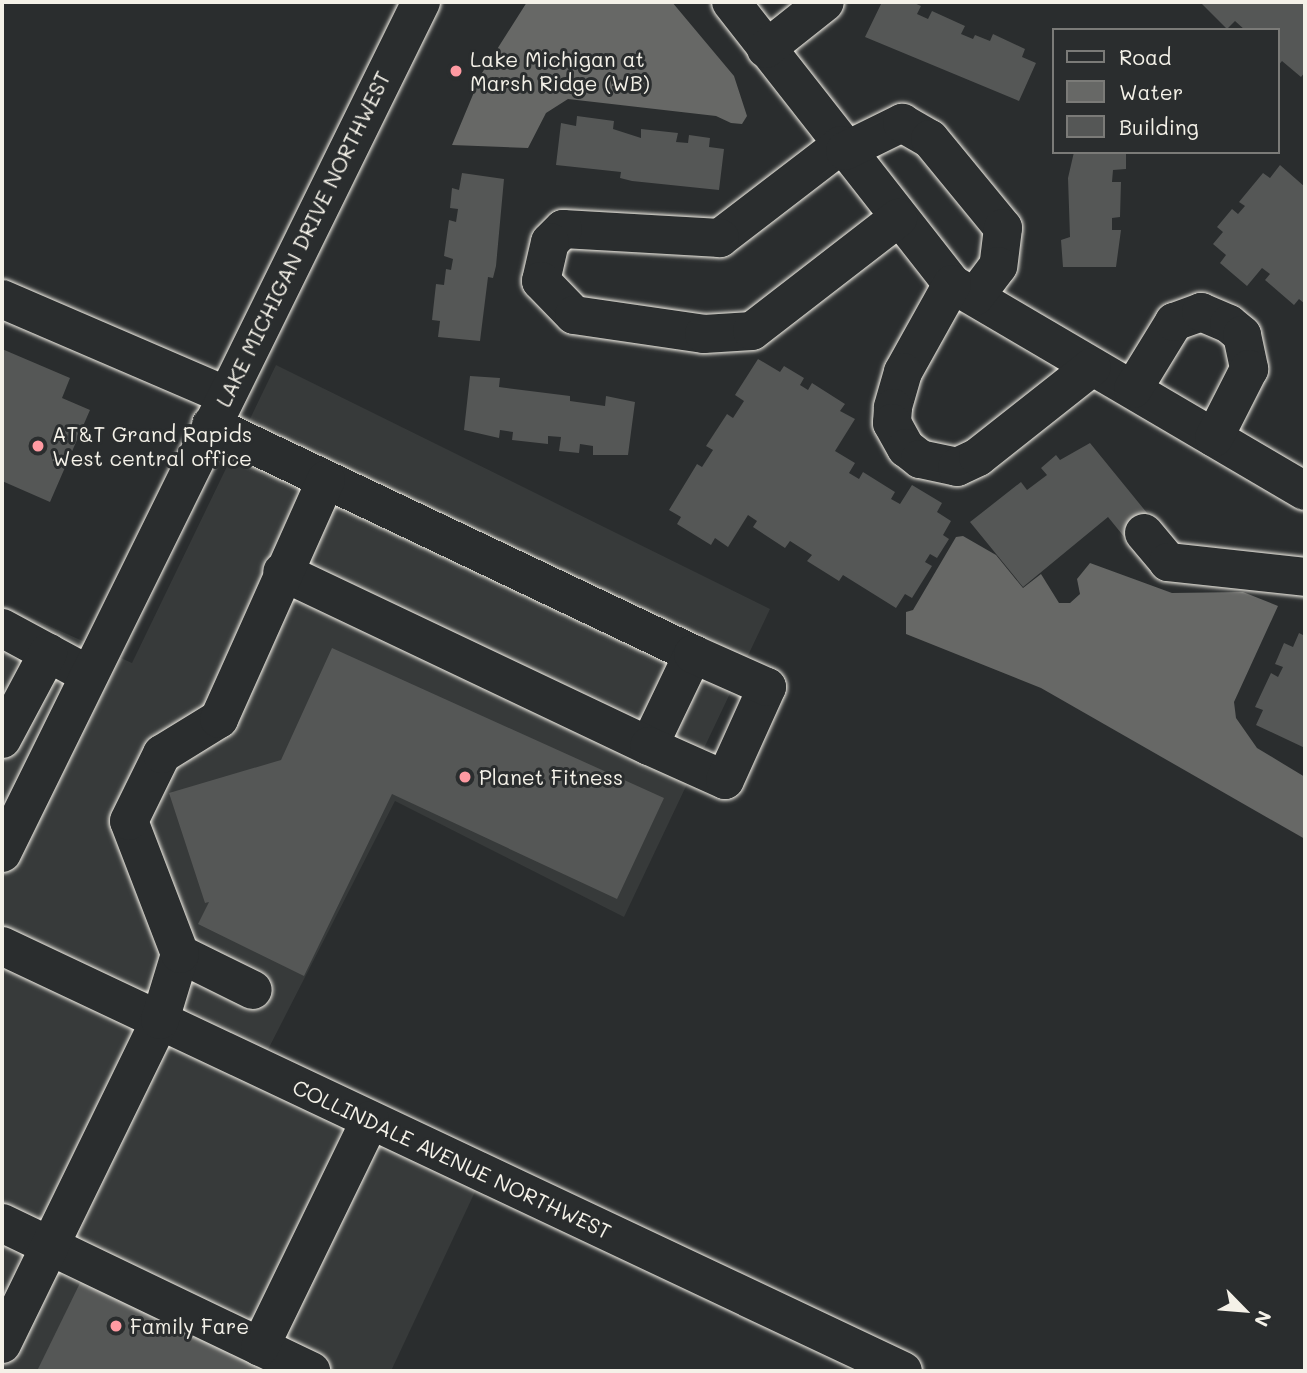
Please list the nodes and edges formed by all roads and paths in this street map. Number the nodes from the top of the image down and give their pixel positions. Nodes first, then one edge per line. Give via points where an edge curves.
1 (421, 2) edge
2 (825, 2) edge
3 (738, 4) edge
4 (766, 49) junction
5 (843, 148) junction
6 (898, 218) junction
7 (964, 290) junction
8 (2, 299) edge
9 (1092, 367) junction
10 (1133, 389) junction
11 (218, 410) junction
12 (1214, 438) junction
13 (326, 480) junction
14 (1305, 491) edge
15 (1144, 533) dead end
16 (282, 572) junction
17 (1305, 578) edge
18 (2, 628) edge
19 (48, 653) junction
20 (693, 654) junction
21 (89, 675) junction
22 (2, 740) edge
23 (649, 746) junction
24 (2, 853) edge
25 (2, 946) edge
26 (180, 954) junction
27 (253, 990) dead end
28 (160, 1020) junction
29 (370, 1120) junction
30 (2, 1223) edge
31 (50, 1247) junction
32 (2, 1344) edge
33 (260, 1348) junction
34 (311, 1371) edge
35 (903, 1371) edge

1 - 11 main road, LAKE MICHIGAN DRIVE NORTHWEST
2 - 4 main road
3 - 4 main road
4 - 5 main road
5 - 6 main road
5 - 6 main road via 720,238 563,229 550,242 541,281 574,314 704,334 752,331
5 - 7 main road via 902,123 930,139 1003,228 998,266
6 - 7 main road
7 - 9 main road
7 - 9 main road via 903,373 893,408 892,423 906,448 920,458 957,467 978,457
8 - 11 main road
9 - 10 main road
10 - 12 main road
10 - 12 main road via 1174,322 1201,312 1229,324 1242,335 1249,369
11 - 13 main road
11 - 21 main road, LAKE MICHIGAN DRIVE NORTHWEST
12 - 14 main road
13 - 16 main road
13 - 20 main road
15 - 17 main road via 1168,562
16 - 23 main road
16 - 26 main road via 219,719 162,754 129,821
18 - 19 main road
19 - 21 main road
19 - 22 main road
20 - 23 main road
20 - 23 main road via 767,687 725,780
21 - 24 main road, LAKE MICHIGAN DRIVE NORTHWEST
25 - 28 main road, COLLINDALE AVENUE NORTHWEST
26 - 27 main road
26 - 28 main road
28 - 29 main road, COLLINDALE AVENUE NORTHWEST
28 - 31 main road
29 - 33 main road
29 - 35 main road, COLLINDALE AVENUE NORTHWEST
30 - 31 main road
31 - 32 main road
31 - 33 main road
33 - 34 main road

